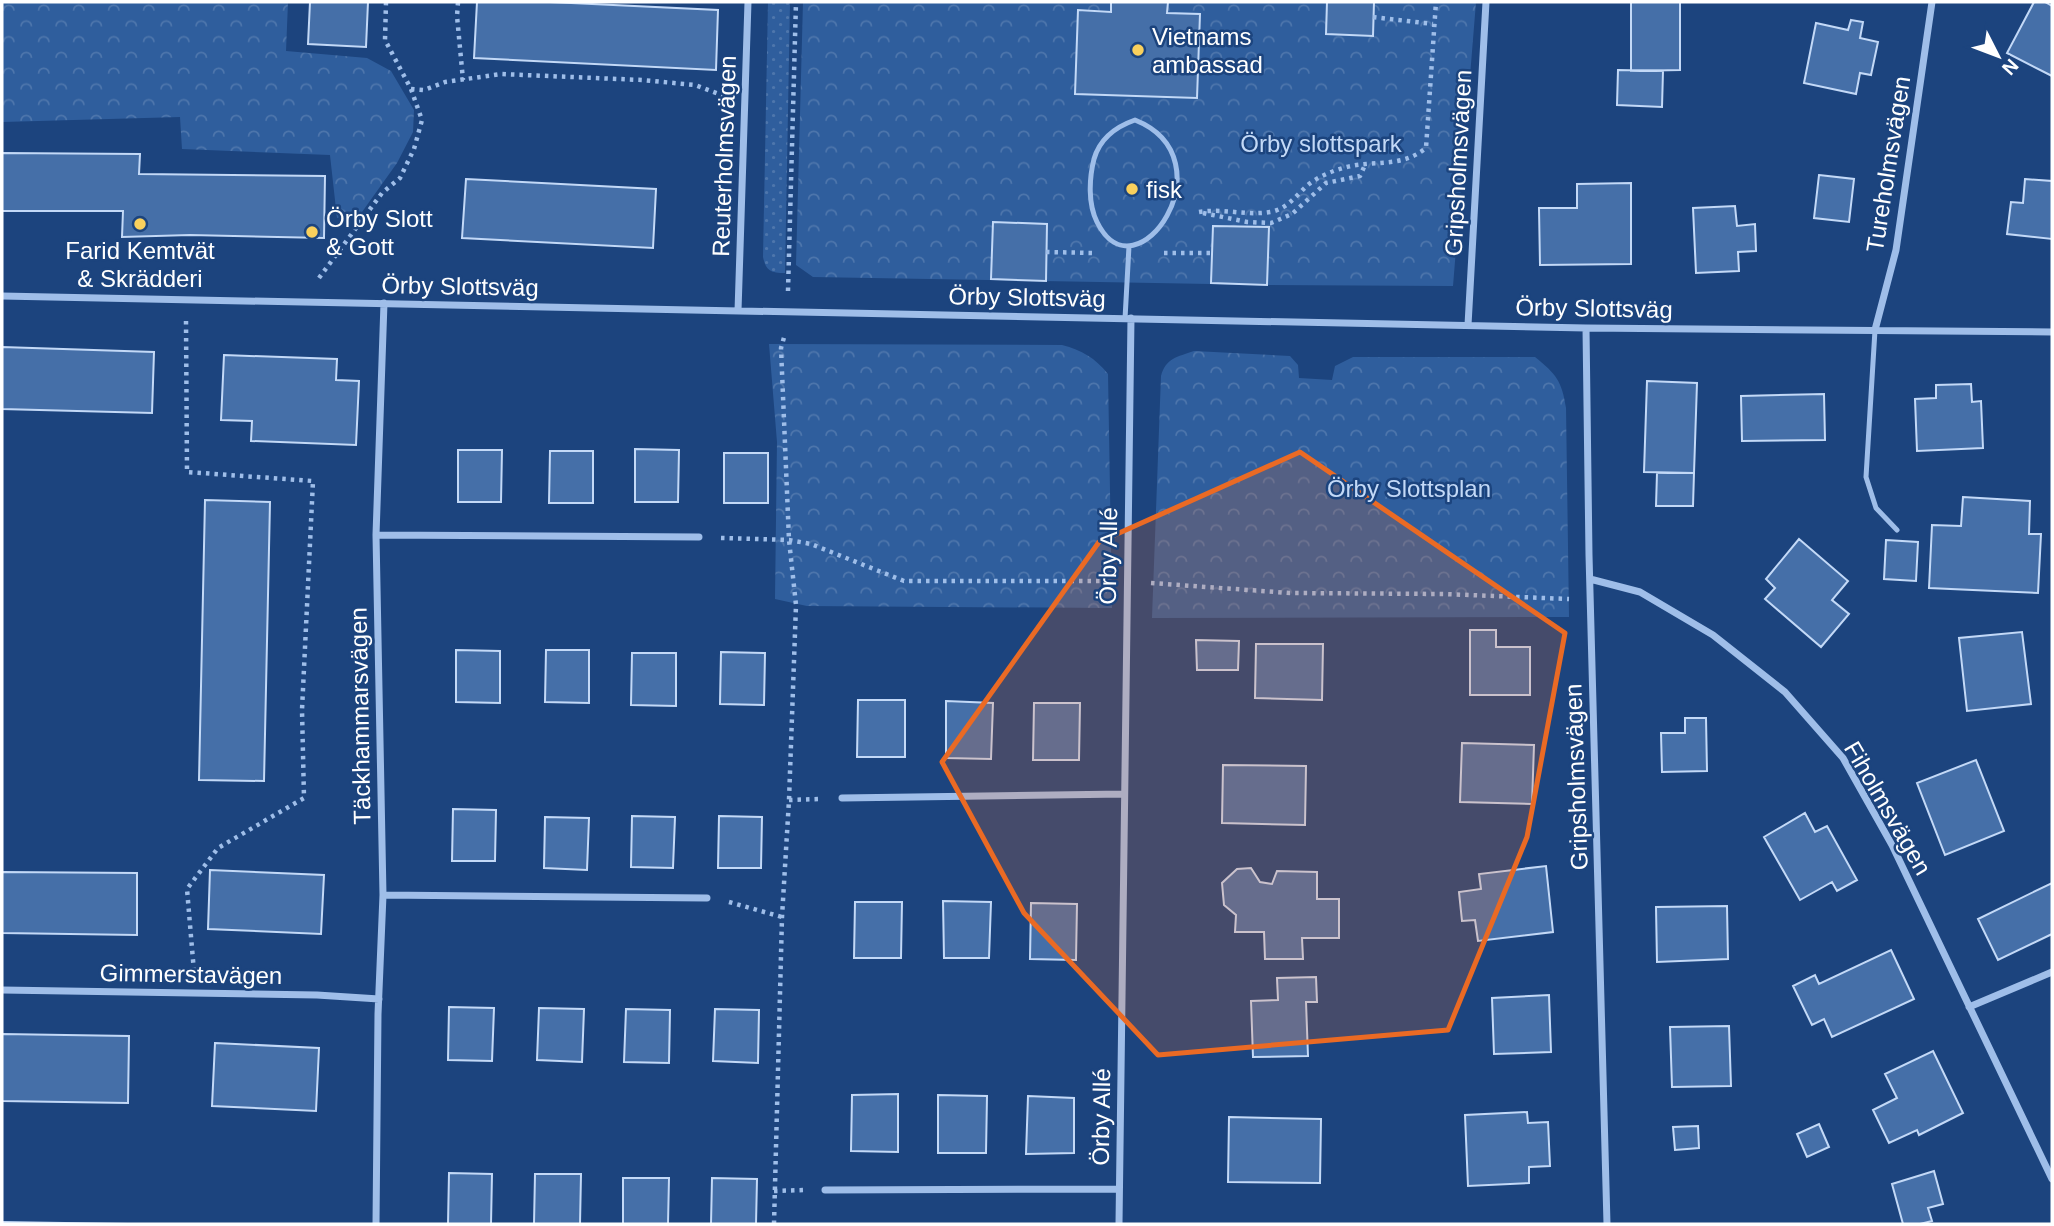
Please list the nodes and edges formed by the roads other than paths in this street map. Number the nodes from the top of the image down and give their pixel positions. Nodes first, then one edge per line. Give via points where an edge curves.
1 (748, 2) edge
2 (1486, 2) edge
3 (1932, 2) edge
4 (1129, 246) junction
5 (2, 296) edge
6 (384, 303) junction
7 (738, 311) junction
8 (1128, 318) junction
9 (1468, 326) junction
10 (1586, 328) junction
11 (1875, 330) junction
12 (2052, 332) edge
13 (1897, 530) dead end
14 (376, 535) junction
15 (699, 537) dead end
16 (1590, 579) junction
17 (1124, 794) junction
18 (842, 798) road end
19 (383, 895) junction
20 (707, 898) road end
21 (2052, 971) edge
22 (2, 990) edge
23 (379, 999) junction
24 (1969, 1007) junction
25 (2052, 1179) edge
26 (1119, 1189) junction
27 (825, 1190) dead end
28 (376, 1224) edge
29 (1119, 1224) edge
30 (1607, 1224) edge

1 - 7 street, Reuterholmsvägen
2 - 9 street, Gripsholmsvägen
3 - 11 street, Tureholmsvägen via 1896,250
4 - 4 lane via 1155,233 1176,189 1172,150 1153,127 1135,120 1112,130 1101,144 1094,157 1090,195 1100,229
4 - 8 lane
5 - 6 street, Örby Slottsväg
6 - 7 street, Örby Slottsväg
6 - 14 street, Täckhammarsvägen
7 - 8 street, Örby Slottsväg
8 - 9 street, Örby Slottsväg
8 - 17 street, Örby Allé
9 - 10 street, Örby Slottsväg
10 - 11 street, Örby Slottsväg
10 - 16 street, Gripsholmsvägen
11 - 12 street, Örby Slottsväg
11 - 13 lane via 1866,477 1876,508
14 - 15 street
14 - 19 street, Täckhammarsvägen
16 - 24 street, Fiholmsvägen via 1640,592 1713,635 1785,692 1843,758 1892,845
16 - 30 street, Gripsholmsvägen
17 - 18 street
17 - 26 street, Örby Allé
19 - 20 street
19 - 23 street, Täckhammarsvägen
21 - 24 street
22 - 23 street, Gimmerstavägen
23 - 28 street, Täckhammarsvägen
24 - 25 street, Fiholmsvägen
26 - 27 street, Örby Allé
26 - 29 street, Örby Allé

